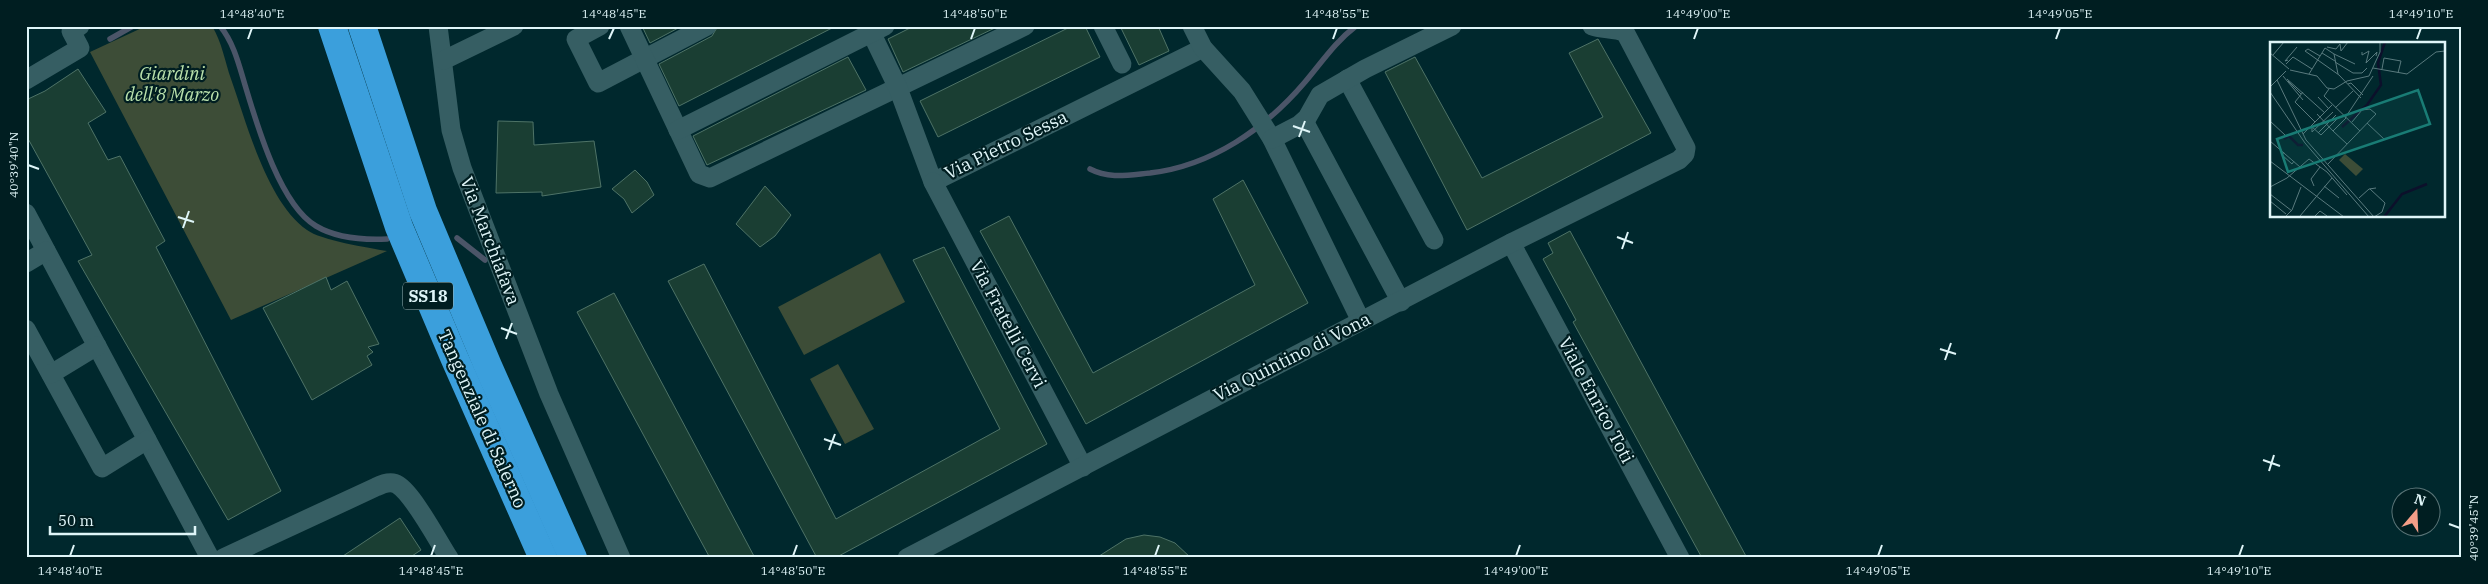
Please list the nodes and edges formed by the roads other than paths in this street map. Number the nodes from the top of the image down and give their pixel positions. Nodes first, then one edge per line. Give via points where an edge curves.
1 (80, 26) edge
2 (332, 26) edge
3 (362, 26) edge
4 (438, 26) edge
5 (514, 26) edge
6 (600, 26) edge
7 (629, 26) edge
8 (707, 26) edge
9 (1025, 26) edge
10 (1103, 26) edge
11 (1452, 26) edge
12 (1592, 26) edge
13 (875, 28) edge
14 (1200, 34) edge
15 (644, 58) junction
16 (444, 60) junction
17 (1122, 64) dead end
18 (1348, 79) junction
19 (26, 80) edge
20 (898, 88) junction
21 (1304, 121) junction
22 (678, 130) junction
23 (1272, 139) junction
24 (933, 182) junction
25 (26, 214) edge
26 (1434, 240) dead end
27 (1511, 243) junction
28 (46, 251) junction
29 (26, 263) edge
30 (1401, 302) junction
31 (1361, 321) junction
32 (26, 329) edge
33 (97, 346) junction
34 (51, 374) junction
35 (147, 440) junction
36 (1083, 467) junction
37 (210, 558) edge
38 (223, 558) edge
39 (449, 558) edge
40 (543, 558) edge
41 (573, 558) edge
42 (621, 558) edge
43 (907, 558) edge
44 (1680, 558) edge

1 - 19 street via 71,31 80,48
2 - 40 highway, Tangenziale di Salerno / SS18 via 399,227
3 - 41 highway, Tangenziale di Salerno / SS18 via 423,211
4 - 16 street, Via Marchiafava
5 - 16 street
6 - 15 street via 576,39 598,83
7 - 15 street
8 - 15 street
9 - 20 street
10 - 17 street
11 - 18 street
12 - 27 street, Via Quintino di Vona via 1626,34 1686,148 1685,154 1679,160
13 - 20 street, Via Pietro Sessa
13 - 22 street
14 - 23 street
14 - 24 street, Via Pietro Sessa
15 - 22 street
16 - 42 street, Via Marchiafava via 451,130 462,168 549,394
18 - 21 street via 1320,95
18 - 26 street
20 - 22 street via 710,178 699,174
20 - 24 street, Via Pietro Sessa
21 - 23 street
21 - 30 street
23 - 31 street
24 - 36 street, Via Fratelli Cervi
25 - 28 street
27 - 30 street, Via Quintino di Vona
27 - 44 street, Viale Enrico Toti
28 - 29 street
28 - 33 street
30 - 31 street, Via Quintino di Vona
31 - 36 street, Via Quintino di Vona
32 - 34 street
33 - 34 street
33 - 35 street
34 - 35 street via 102,468
35 - 37 street
36 - 43 street, Via Quintino di Vona
38 - 39 street via 385,483 398,484

